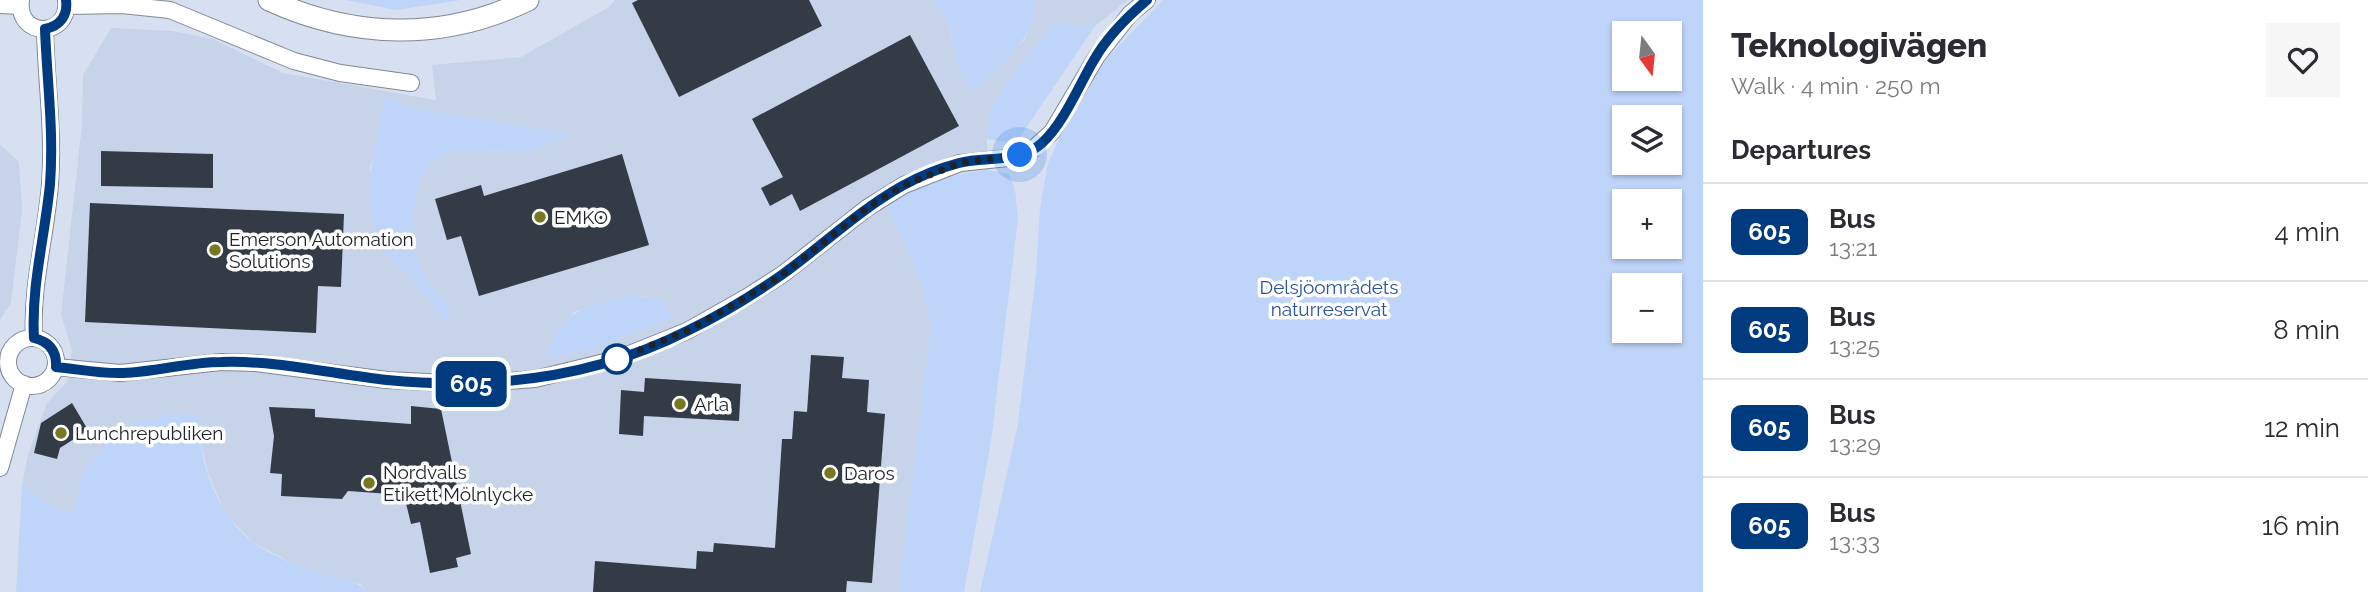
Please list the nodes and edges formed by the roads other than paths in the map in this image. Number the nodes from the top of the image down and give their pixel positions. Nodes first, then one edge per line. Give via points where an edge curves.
1 (269, 0) edge
2 (528, 0) edge
3 (1147, 0) edge
4 (20, 3) edge
5 (67, 3) edge
6 (0, 5) edge
7 (45, 29) junction
8 (411, 83) dead end
9 (34, 338) junction
10 (56, 367) junction
11 (24, 384) junction
12 (0, 468) edge

1 - 2 highway via 335,24 409,30 475,21
3 - 10 street via 1097,56 1052,132 1032,150 1008,158 960,163 904,185 747,297 687,331 617,359 535,379 468,384 387,380 256,363 221,362 120,373
4 - 6 street
4 - 7 street via 26,21
5 - 7 street via 61,22
5 - 8 street via 170,10 294,61
7 - 9 street via 52,141
9 - 10 street via 52,348
9 - 11 street via 20,341 9,357 12,374
10 - 11 street via 44,383
11 - 12 street

